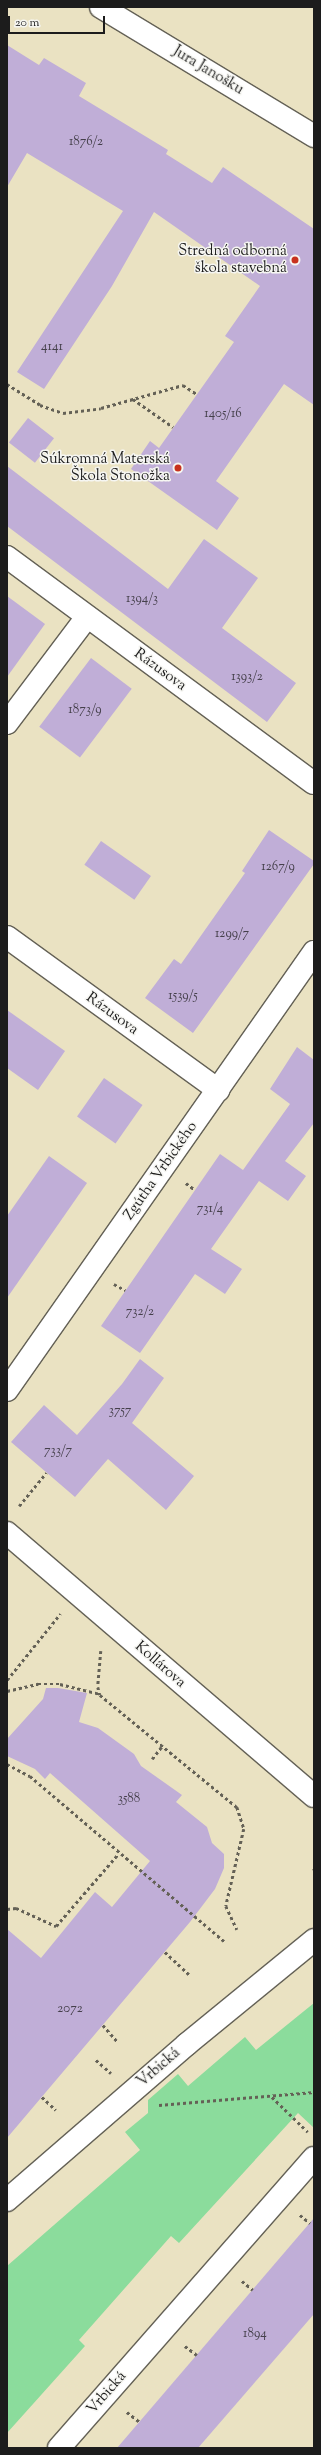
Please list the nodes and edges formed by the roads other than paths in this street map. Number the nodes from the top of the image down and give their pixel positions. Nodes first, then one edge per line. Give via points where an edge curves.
1 (101, 7) edge
2 (314, 136) edge
3 (7, 557) edge
4 (87, 617) junction
5 (11, 709) edge
6 (314, 783) edge
7 (7, 937) edge
8 (314, 952) edge
9 (218, 1090) junction
10 (7, 1390) edge
11 (7, 1533) edge
12 (314, 1796) edge
13 (314, 1940) edge
14 (314, 2158) edge
15 (7, 2200) edge
16 (59, 2448) edge

1 - 2 street, Jura Janošku
3 - 4 street, Rázusova
4 - 5 street
4 - 6 street, Rázusova
7 - 9 street, Rázusova
8 - 9 street, Zgútha Vrbického
9 - 10 street, Zgútha Vrbického
11 - 12 street, Kollárova
13 - 15 street, Vrbická via 187,2044
14 - 16 street, Vrbická

